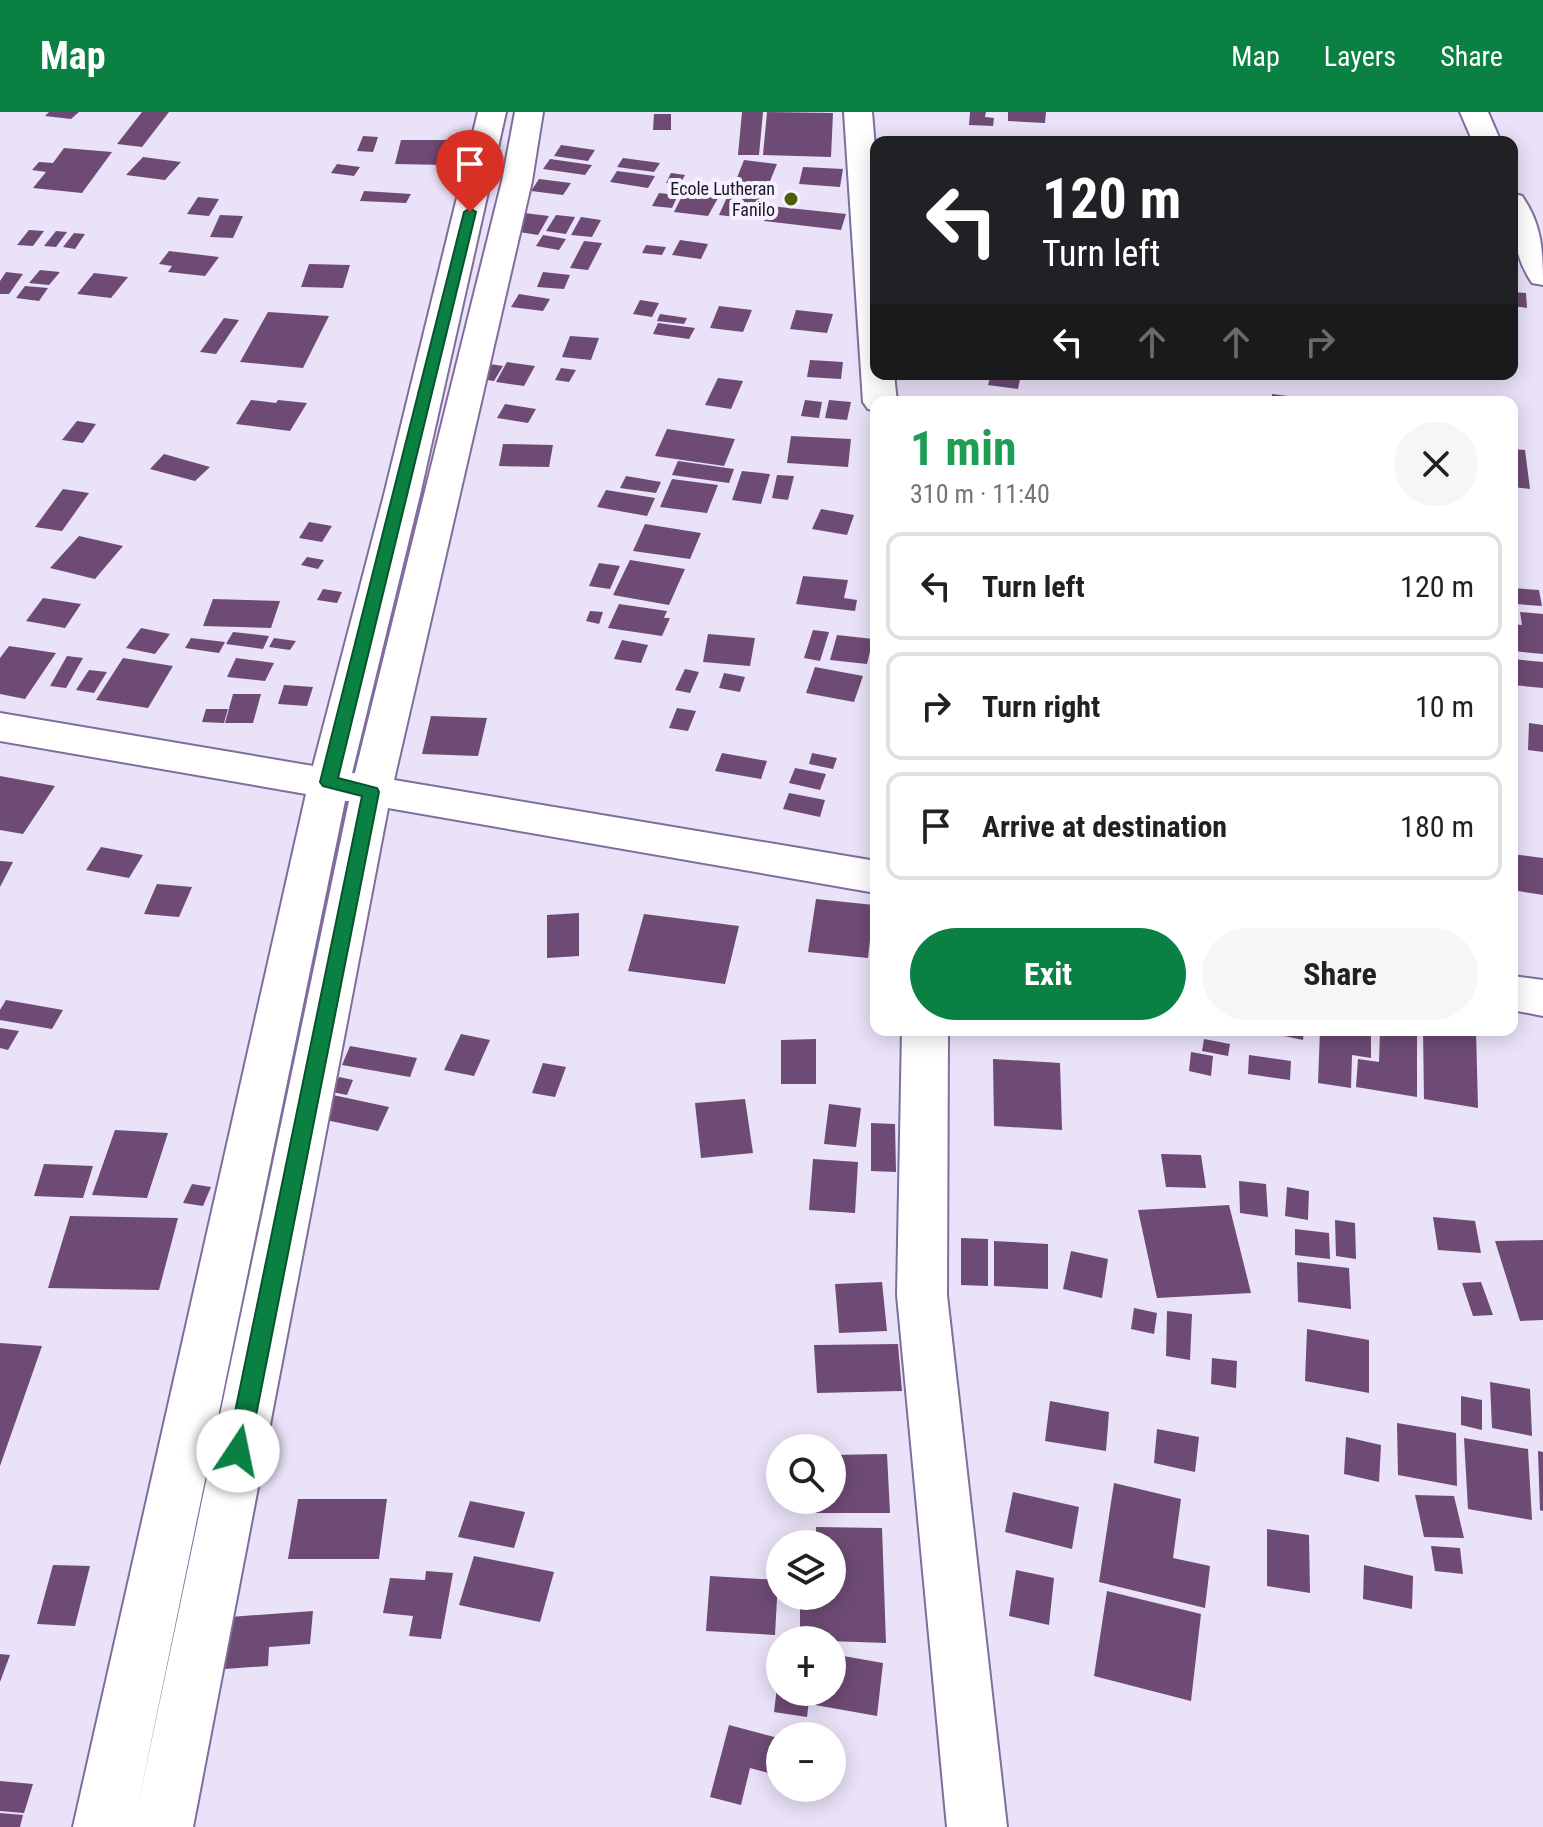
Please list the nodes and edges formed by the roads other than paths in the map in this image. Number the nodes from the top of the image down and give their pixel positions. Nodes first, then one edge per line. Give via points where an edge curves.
1 (492, 112) edge
2 (529, 112) edge
3 (858, 112) edge
4 (1474, 112) edge
5 (1484, 136) edge
6 (1518, 216) edge
7 (870, 270) edge
8 (1543, 276) edge
9 (0, 727) edge
10 (329, 782) junction
11 (371, 792) junction
12 (870, 876) edge
13 (1518, 994) edge
14 (1543, 998) edge
15 (925, 1036) edge
16 (103, 1827) edge
17 (163, 1827) edge
18 (977, 1827) edge

1 - 10 street
2 - 11 street
3 - 7 street
4 - 5 street
6 - 8 street
9 - 10 street
10 - 11 street
10 - 16 street
11 - 12 street
11 - 17 street
13 - 14 street
15 - 18 street via 922,1295

